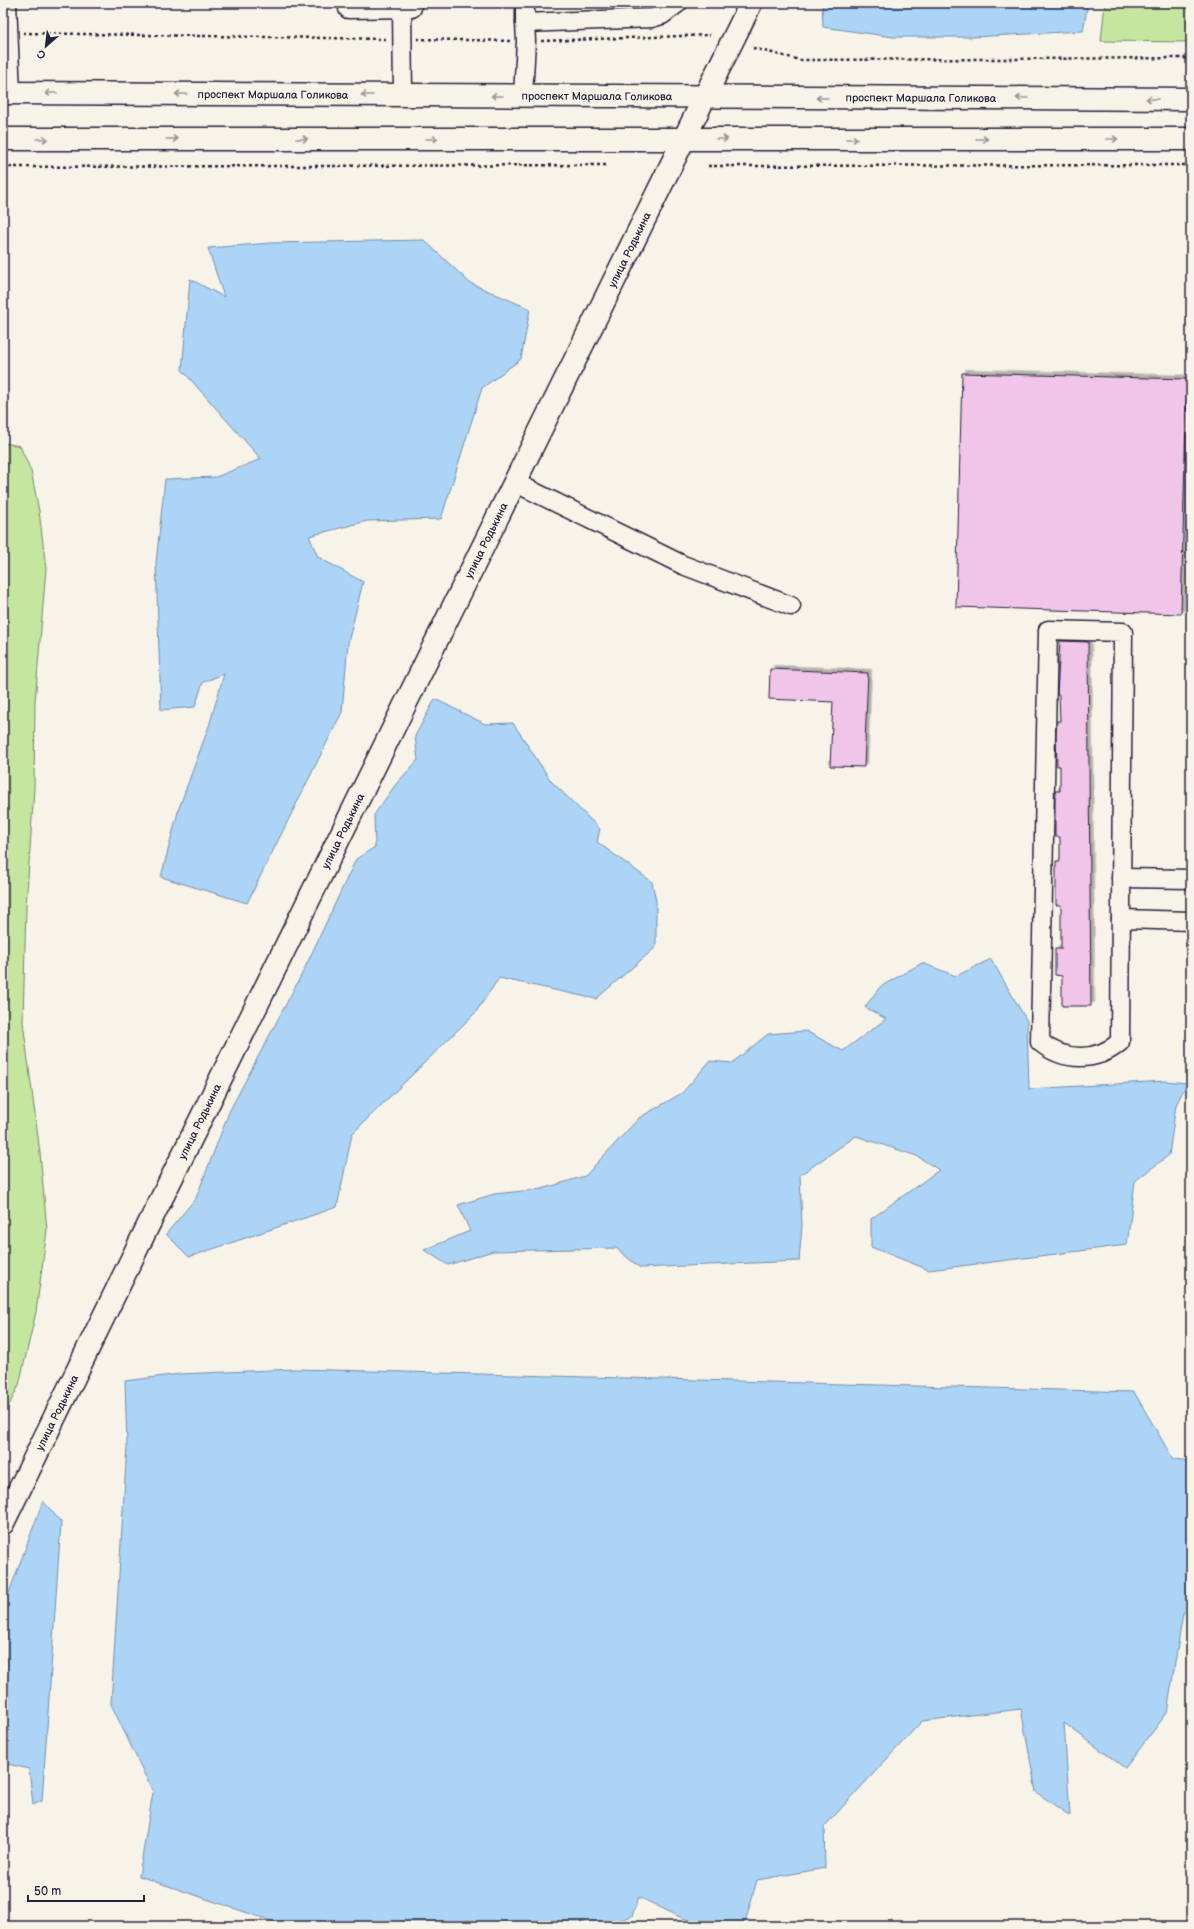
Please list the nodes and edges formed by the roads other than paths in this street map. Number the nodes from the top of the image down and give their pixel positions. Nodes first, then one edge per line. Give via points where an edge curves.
1 (348, 3) edge
2 (525, 3) edge
3 (678, 3) edge
4 (751, 3) edge
5 (407, 6) edge
6 (6, 19) edge
7 (525, 23) junction
8 (7, 93) edge
9 (403, 95) junction
10 (523, 96) junction
11 (704, 98) junction
12 (1191, 99) edge
13 (3, 139) edge
14 (683, 139) junction
15 (1191, 140) edge
16 (514, 482) junction
17 (791, 606) dead end
18 (1121, 878) junction
19 (1191, 878) edge
20 (1121, 920) junction
21 (1191, 921) edge
22 (3, 1523) edge

1 - 5 lane via 348,9
2 - 7 lane
3 - 7 lane via 652,18
4 - 11 main road
5 - 9 lane via 402,39
6 - 8 lane
7 - 10 lane
9 -> 8 main road, проспект Маршала Голикова
10 -> 9 main road, проспект Маршала Голикова
10 - 11 main road, проспект Маршала Голикова
12 -> 11 main road, проспект Маршала Голикова
11 - 14 main road, улица Родькина
13 -> 14 main road
14 -> 15 main road
14 - 16 main road, улица Родькина
16 - 17 lane via 683,565
16 - 22 main road, улица Родькина
18 - 19 lane
18 - 20 lane
18 - 20 lane via 1123,632 1048,630 1040,1042 1051,1051 1080,1058 1099,1055 1120,1042
20 - 21 lane

